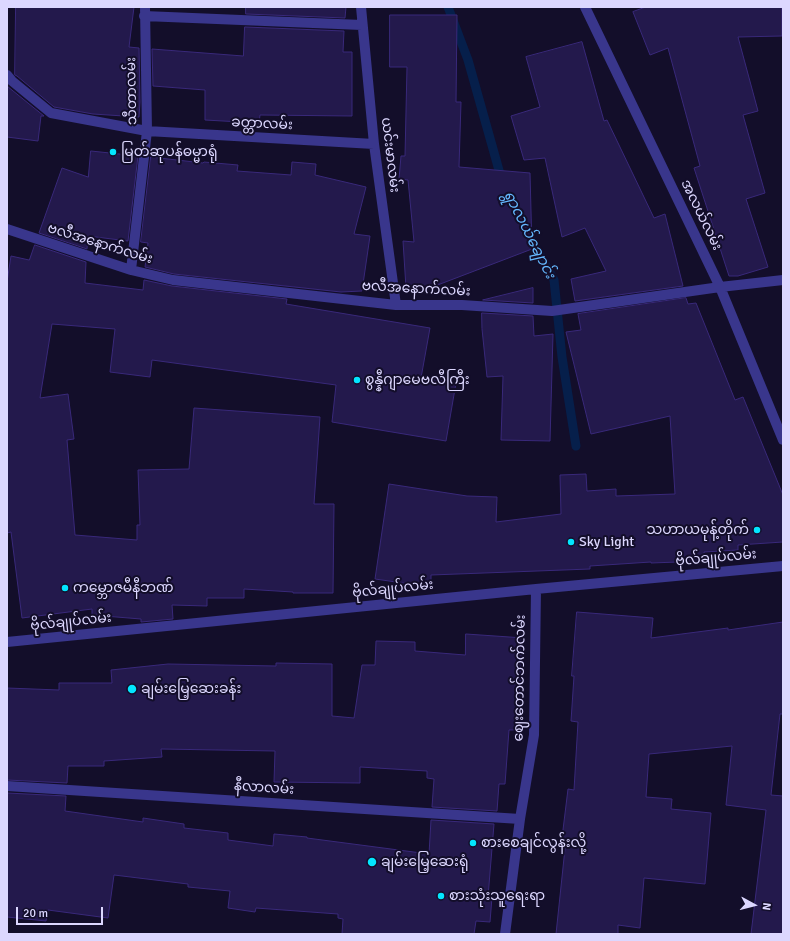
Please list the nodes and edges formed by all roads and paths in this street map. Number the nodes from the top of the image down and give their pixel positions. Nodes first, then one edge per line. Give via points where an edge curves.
1 (360, 7) edge
2 (584, 7) edge
3 (144, 12) edge
4 (362, 25) junction
5 (7, 75) edge
6 (147, 131) junction
7 (374, 144) junction
8 (7, 229) edge
9 (131, 270) junction
10 (783, 280) edge
11 (720, 287) junction
12 (396, 305) junction
13 (783, 440) edge
14 (783, 566) edge
15 (536, 589) junction
16 (7, 642) edge
17 (7, 786) edge
18 (520, 819) junction
19 (505, 934) edge

1 - 4 street, ယင်းမာလမ်း
2 - 11 street, အလယ်လမ်း
3 - 4 street
3 - 6 street, သီတာလမ်း
4 - 7 street, ယင်းမာလမ်း
5 - 6 street, ခတ္တာလမ်း via 51,113
6 - 7 street, ခတ္တာလမ်း
6 - 9 street, သီတာလမ်း
7 - 12 street, ယင်းမာလမ်း
8 - 9 street, ဗလီအနောက်လမ်း
9 - 12 street, ဗလီအနောက်လမ်း via 173,280
10 - 11 street, ဗလီအနောက်လမ်း
11 - 12 street, ဗလီအနောက်လမ်း via 552,311 462,305
11 - 13 street, အလယ်လမ်း
14 - 15 street, ဗိုလ်ချုပ်လမ်း
15 - 16 street, ဗိုလ်ချုပ်လမ်း
15 - 18 street, ဈေးတောင်ဘက်လမ်း via 534,735
17 - 18 street, နီလာလမ်း
18 - 19 street, ဈေးတောင်ဘက်လမ်း

